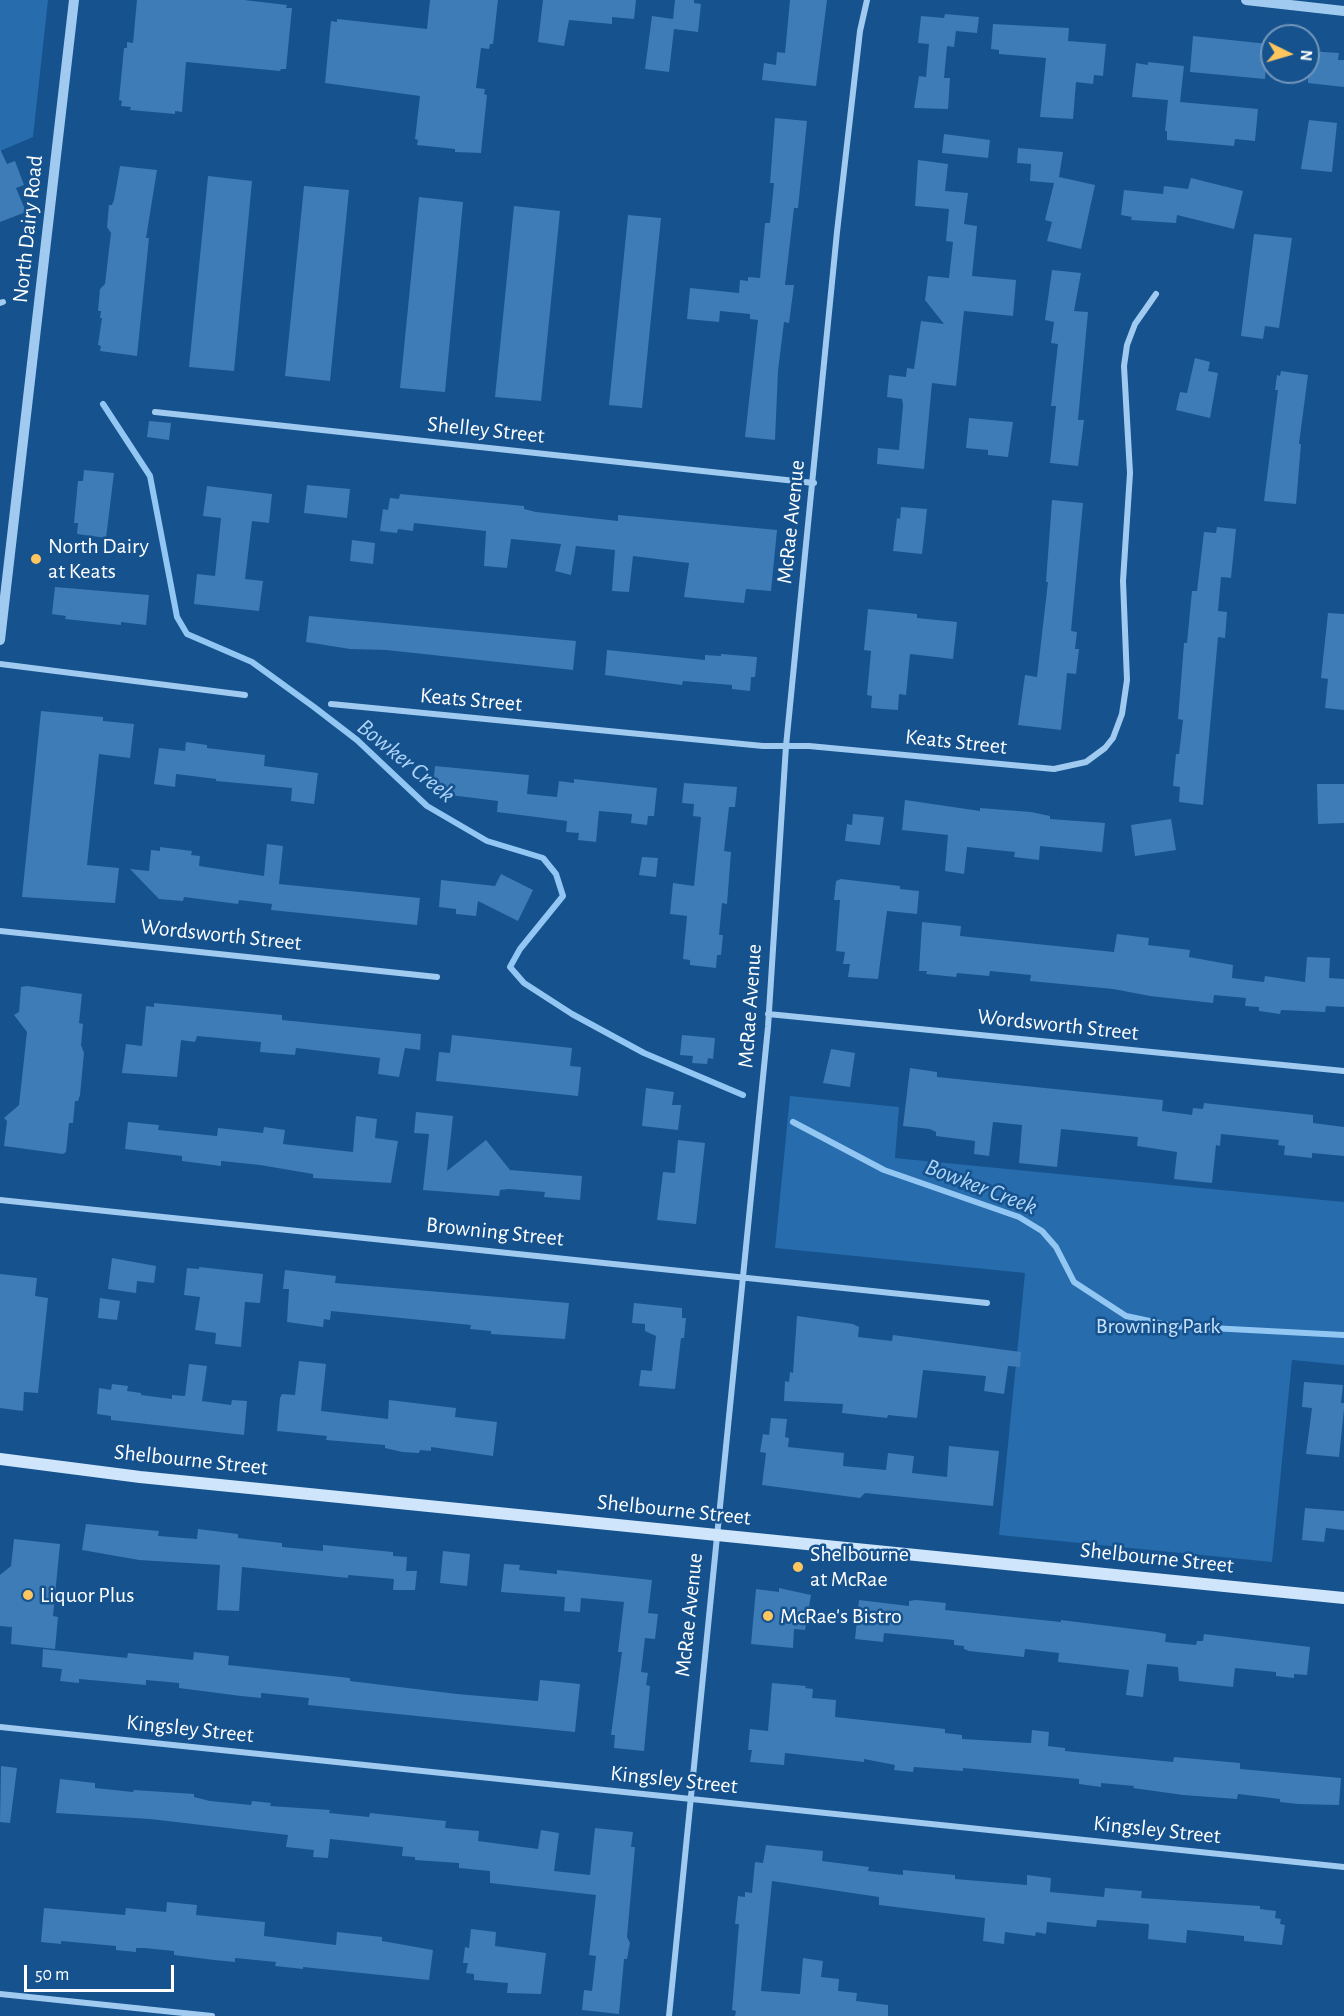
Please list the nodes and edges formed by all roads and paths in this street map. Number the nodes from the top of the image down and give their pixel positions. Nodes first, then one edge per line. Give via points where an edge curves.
1 (74, 0) edge
2 (867, 0) edge
3 (1246, 0) edge
4 (1344, 11) edge
5 (1156, 294) dead end
6 (155, 412) dead end
7 (814, 483) junction
8 (0, 640) edge
9 (0, 664) edge
10 (245, 695) dead end
11 (331, 704) dead end
12 (786, 746) junction
13 (0, 931) edge
14 (437, 977) dead end
15 (768, 1014) junction
16 (1344, 1071) edge
17 (0, 1200) edge
18 (743, 1275) junction
19 (987, 1303) dead end
20 (0, 1459) edge
21 (716, 1535) junction
22 (1344, 1598) edge
23 (0, 1727) edge
24 (690, 1799) junction
25 (1344, 1867) edge
26 (0, 1994) edge
27 (212, 2016) edge
28 (669, 2016) edge

1 - 8 street, North Dairy Road
2 - 7 street, McRae Avenue via 837,232
3 - 4 street
5 - 12 street, Keats Street via 1135,324 1124,366 1130,473 1123,581 1127,680 1119,726 1105,748 1086,762 1054,769
6 - 7 street, Shelley Street
7 - 12 street, McRae Avenue
9 - 10 street
11 - 12 street, Keats Street
12 - 15 street, McRae Avenue
13 - 14 street, Wordsworth Street
15 - 16 street, Wordsworth Street
15 - 18 street, McRae Avenue
17 - 18 street, Browning Street
18 - 19 street, Browning Street
18 - 21 street, McRae Avenue
20 - 21 main road, Shelbourne Street via 140,1477
21 - 22 main road, Shelbourne Street
21 - 24 street, McRae Avenue
23 - 24 street, Kingsley Street
24 - 25 street, Kingsley Street
24 - 28 street, McRae Avenue
26 - 27 street

